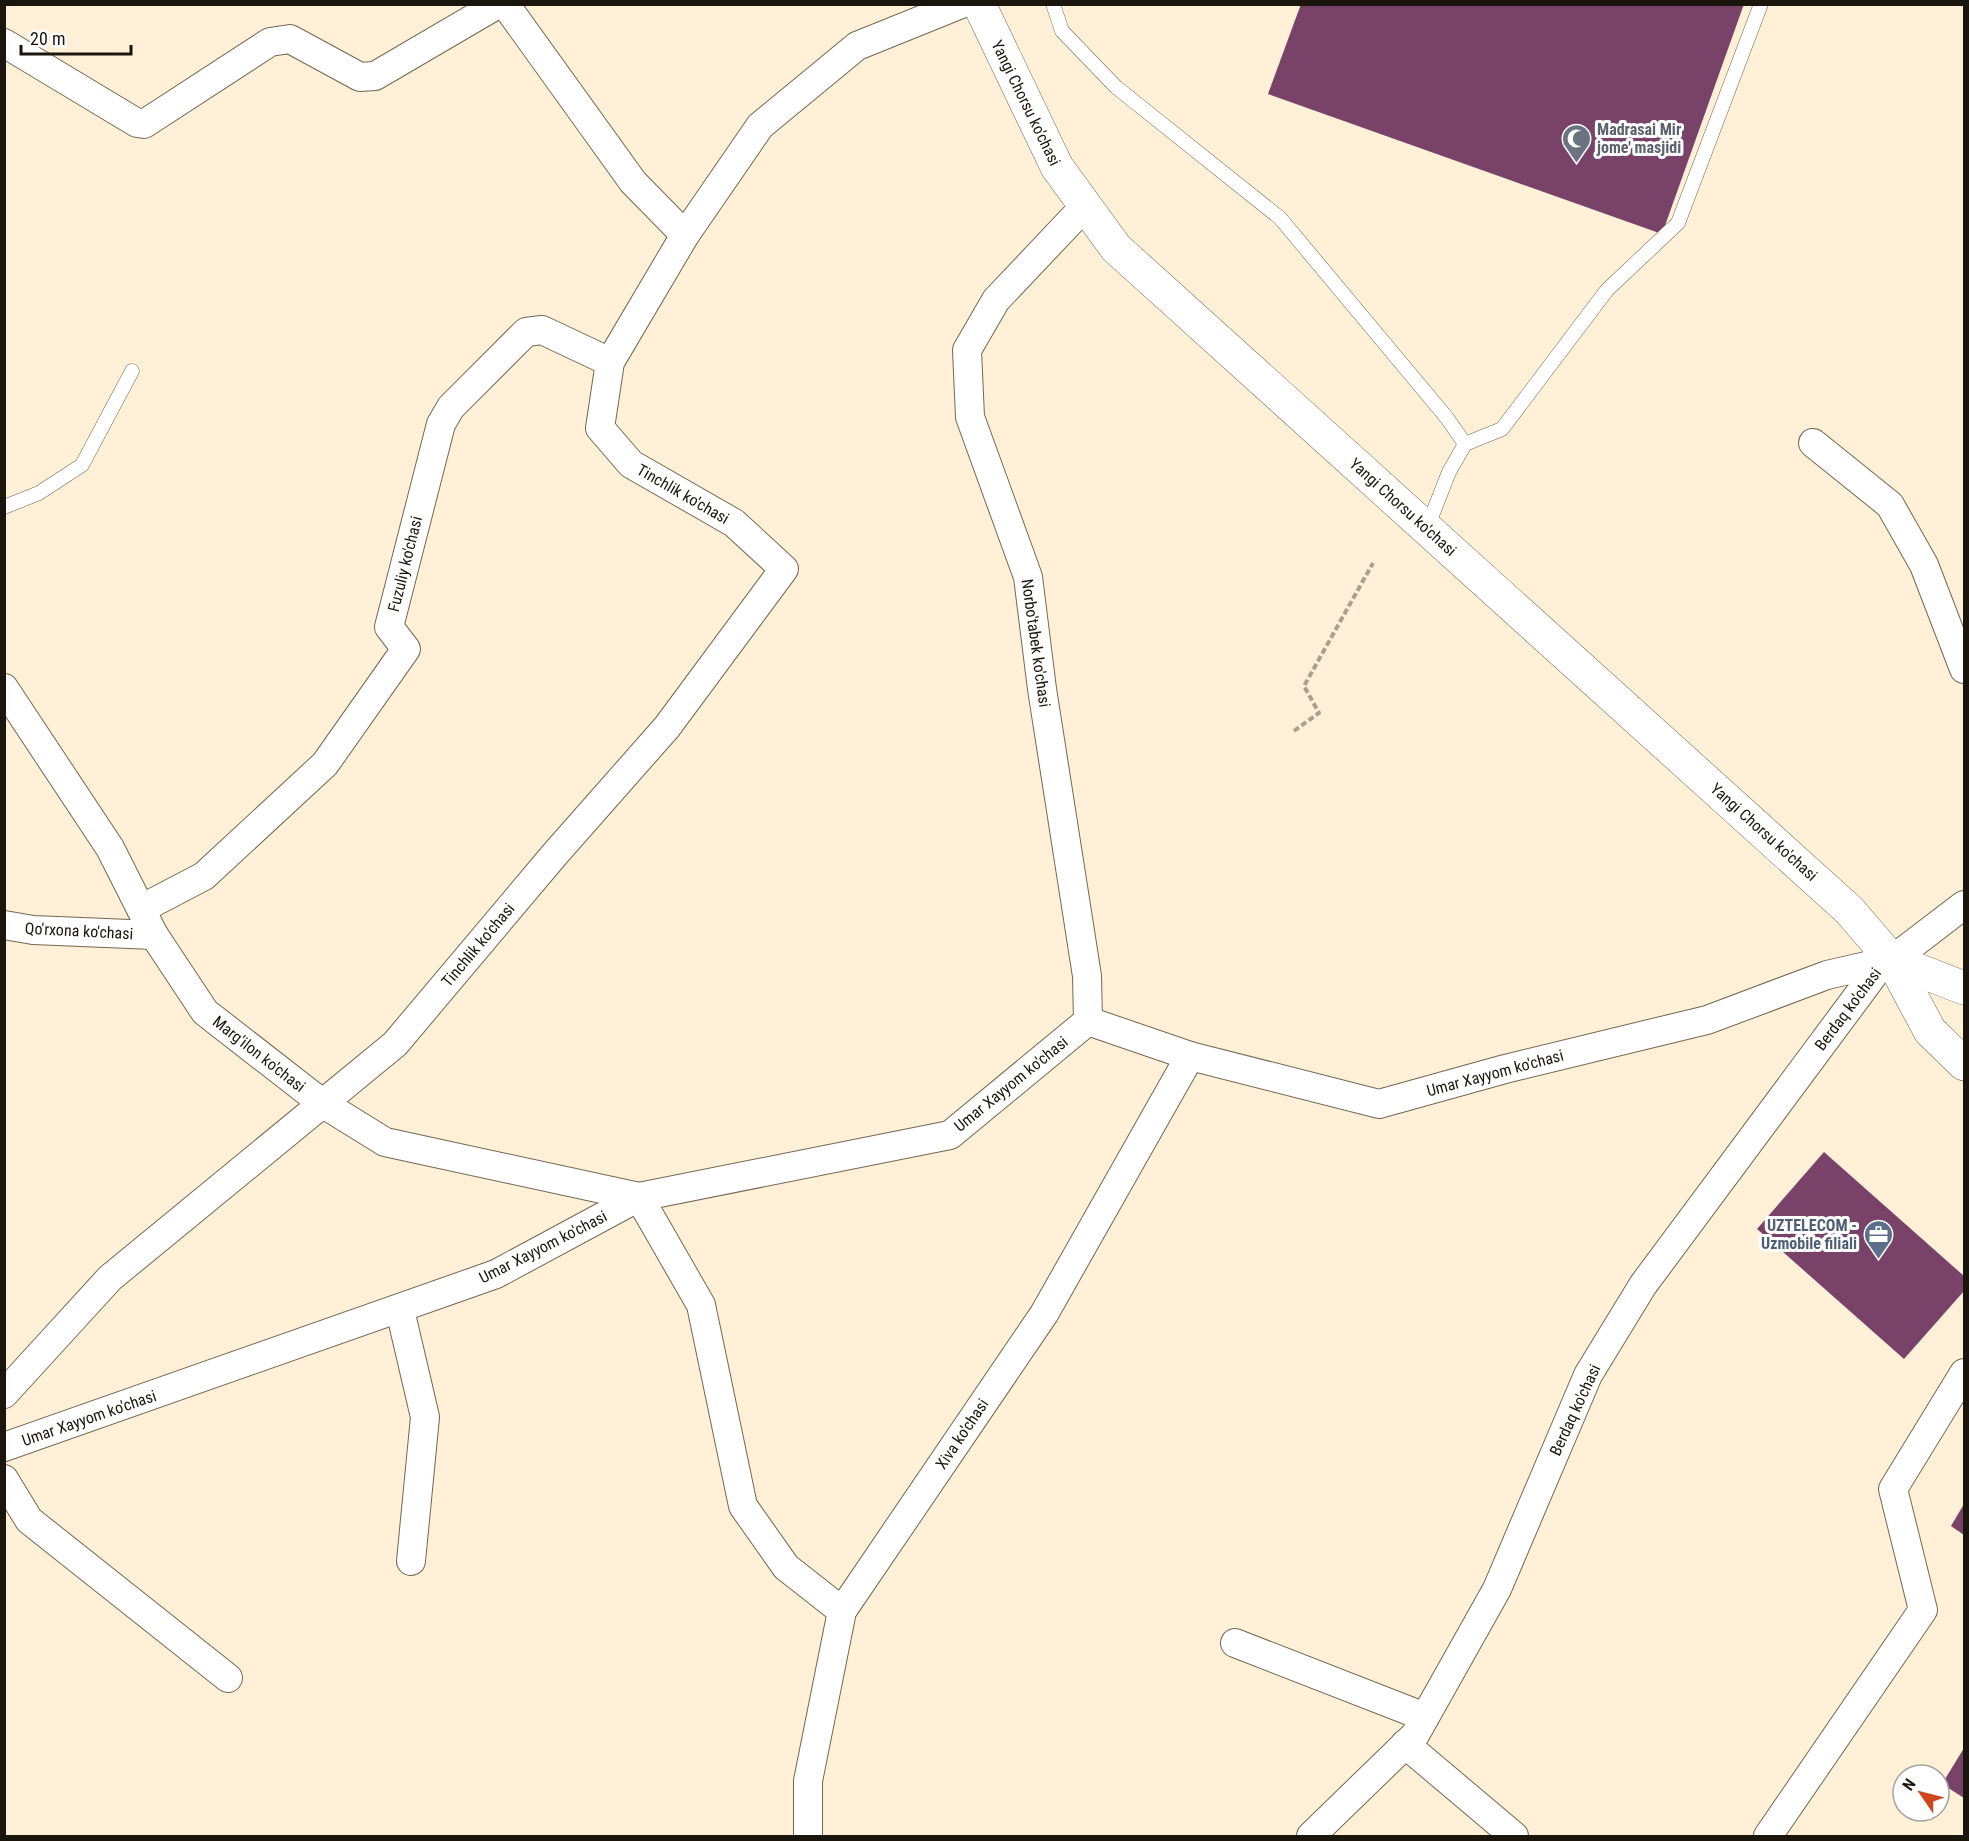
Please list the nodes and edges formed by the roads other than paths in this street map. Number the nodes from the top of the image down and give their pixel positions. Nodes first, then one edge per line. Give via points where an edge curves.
1 (498, 4) edge
2 (505, 4) edge
3 (961, 4) edge
4 (978, 4) edge
5 (1053, 4) edge
6 (1761, 4) edge
7 (4, 43) edge
8 (1085, 206) junction
9 (685, 235) junction
10 (610, 362) junction
11 (132, 371) dead end
12 (1813, 443) dead end
13 (1465, 444) junction
14 (4, 507) edge
15 (1427, 528) junction
16 (1965, 669) edge
17 (4, 688) edge
18 (1965, 906) edge
19 (141, 909) junction
20 (4, 925) edge
21 (154, 935) junction
22 (1887, 961) junction
23 (1965, 988) edge
24 (1088, 1021) junction
25 (1190, 1056) junction
26 (1965, 1064) edge
27 (322, 1103) junction
28 (639, 1197) junction
29 (400, 1310) junction
30 (1965, 1372) edge
31 (4, 1394) edge
32 (4, 1448) edge
33 (4, 1479) edge
34 (411, 1561) dead end
35 (842, 1611) junction
36 (1235, 1643) dead end
37 (228, 1678) dead end
38 (1425, 1717) junction
39 (1405, 1744) junction
40 (808, 1836) edge
41 (1311, 1836) edge
42 (1514, 1836) edge
43 (1768, 1836) edge

1 - 7 street via 375,76 360,77 290,39 270,42 144,124
2 - 9 street via 633,182
3 - 9 street, Tinchlik ko'chasi via 857,46 760,126
4 - 8 main road, Yangi Chorsu ko'chasi via 1057,167
5 - 13 lane via 1062,31 1116,87 1280,218
6 - 13 lane via 1678,223 1607,290 1502,429
8 - 15 main road, Yangi Chorsu ko'chasi via 1116,248
8 - 24 street, Norbo'tabek ko'chasi via 996,300 968,350 970,417 1028,577 1087,976
9 - 10 street, Tinchlik ko'chasi
10 - 19 street, Fuzuliy ko'chasi via 542,330 526,332 451,407 441,424 389,627 406,649 326,764 204,876
10 - 27 street, Tinchlik ko'chasi via 600,428 631,464 734,523 784,569 667,727 394,1044
11 - 14 lane via 82,465 39,493
12 - 16 street via 1890,505 1924,565
13 - 15 lane via 1449,472
15 - 22 main road, Yangi Chorsu ko'chasi via 1849,910
17 - 19 street, Marg'ilon ko'chasi via 110,848
18 - 22 street
19 - 21 street, Marg'ilon ko'chasi
20 - 21 street, Qo'rxona ko'chasi via 33,930
21 - 27 street, Marg'ilon ko'chasi via 205,1012
22 - 23 main road, Yangi Chorsu ko'chasi
22 - 25 street, Umar Xayyom ko'chasi via 1827,975 1707,1020 1379,1104
22 - 26 main road, Yangi Chorsu ko'chasi via 1930,1031
22 - 38 street, Berdaq ko'chasi via 1643,1285 1588,1375 1497,1589
24 - 25 street, Umar Xayyom ko'chasi
24 - 28 street, Umar Xayyom ko'chasi via 950,1135
25 - 35 street, Xiva ko'chasi via 1044,1314
27 - 28 street, Marg'ilon ko'chasi via 385,1142
27 - 31 street via 110,1278
28 - 29 street, Umar Xayyom ko'chasi via 496,1274
28 - 35 street via 701,1305 742,1506 786,1567
29 - 32 street, Umar Xayyom ko'chasi
29 - 34 street via 425,1417
30 - 43 street via 1893,1489 1923,1610
33 - 37 street via 30,1520
35 - 40 street, Xiva ko'chasi via 808,1781
36 - 38 street
38 - 39 street, Berdaq ko'chasi
39 - 41 street, Berdaq ko'chasi
39 - 42 street

